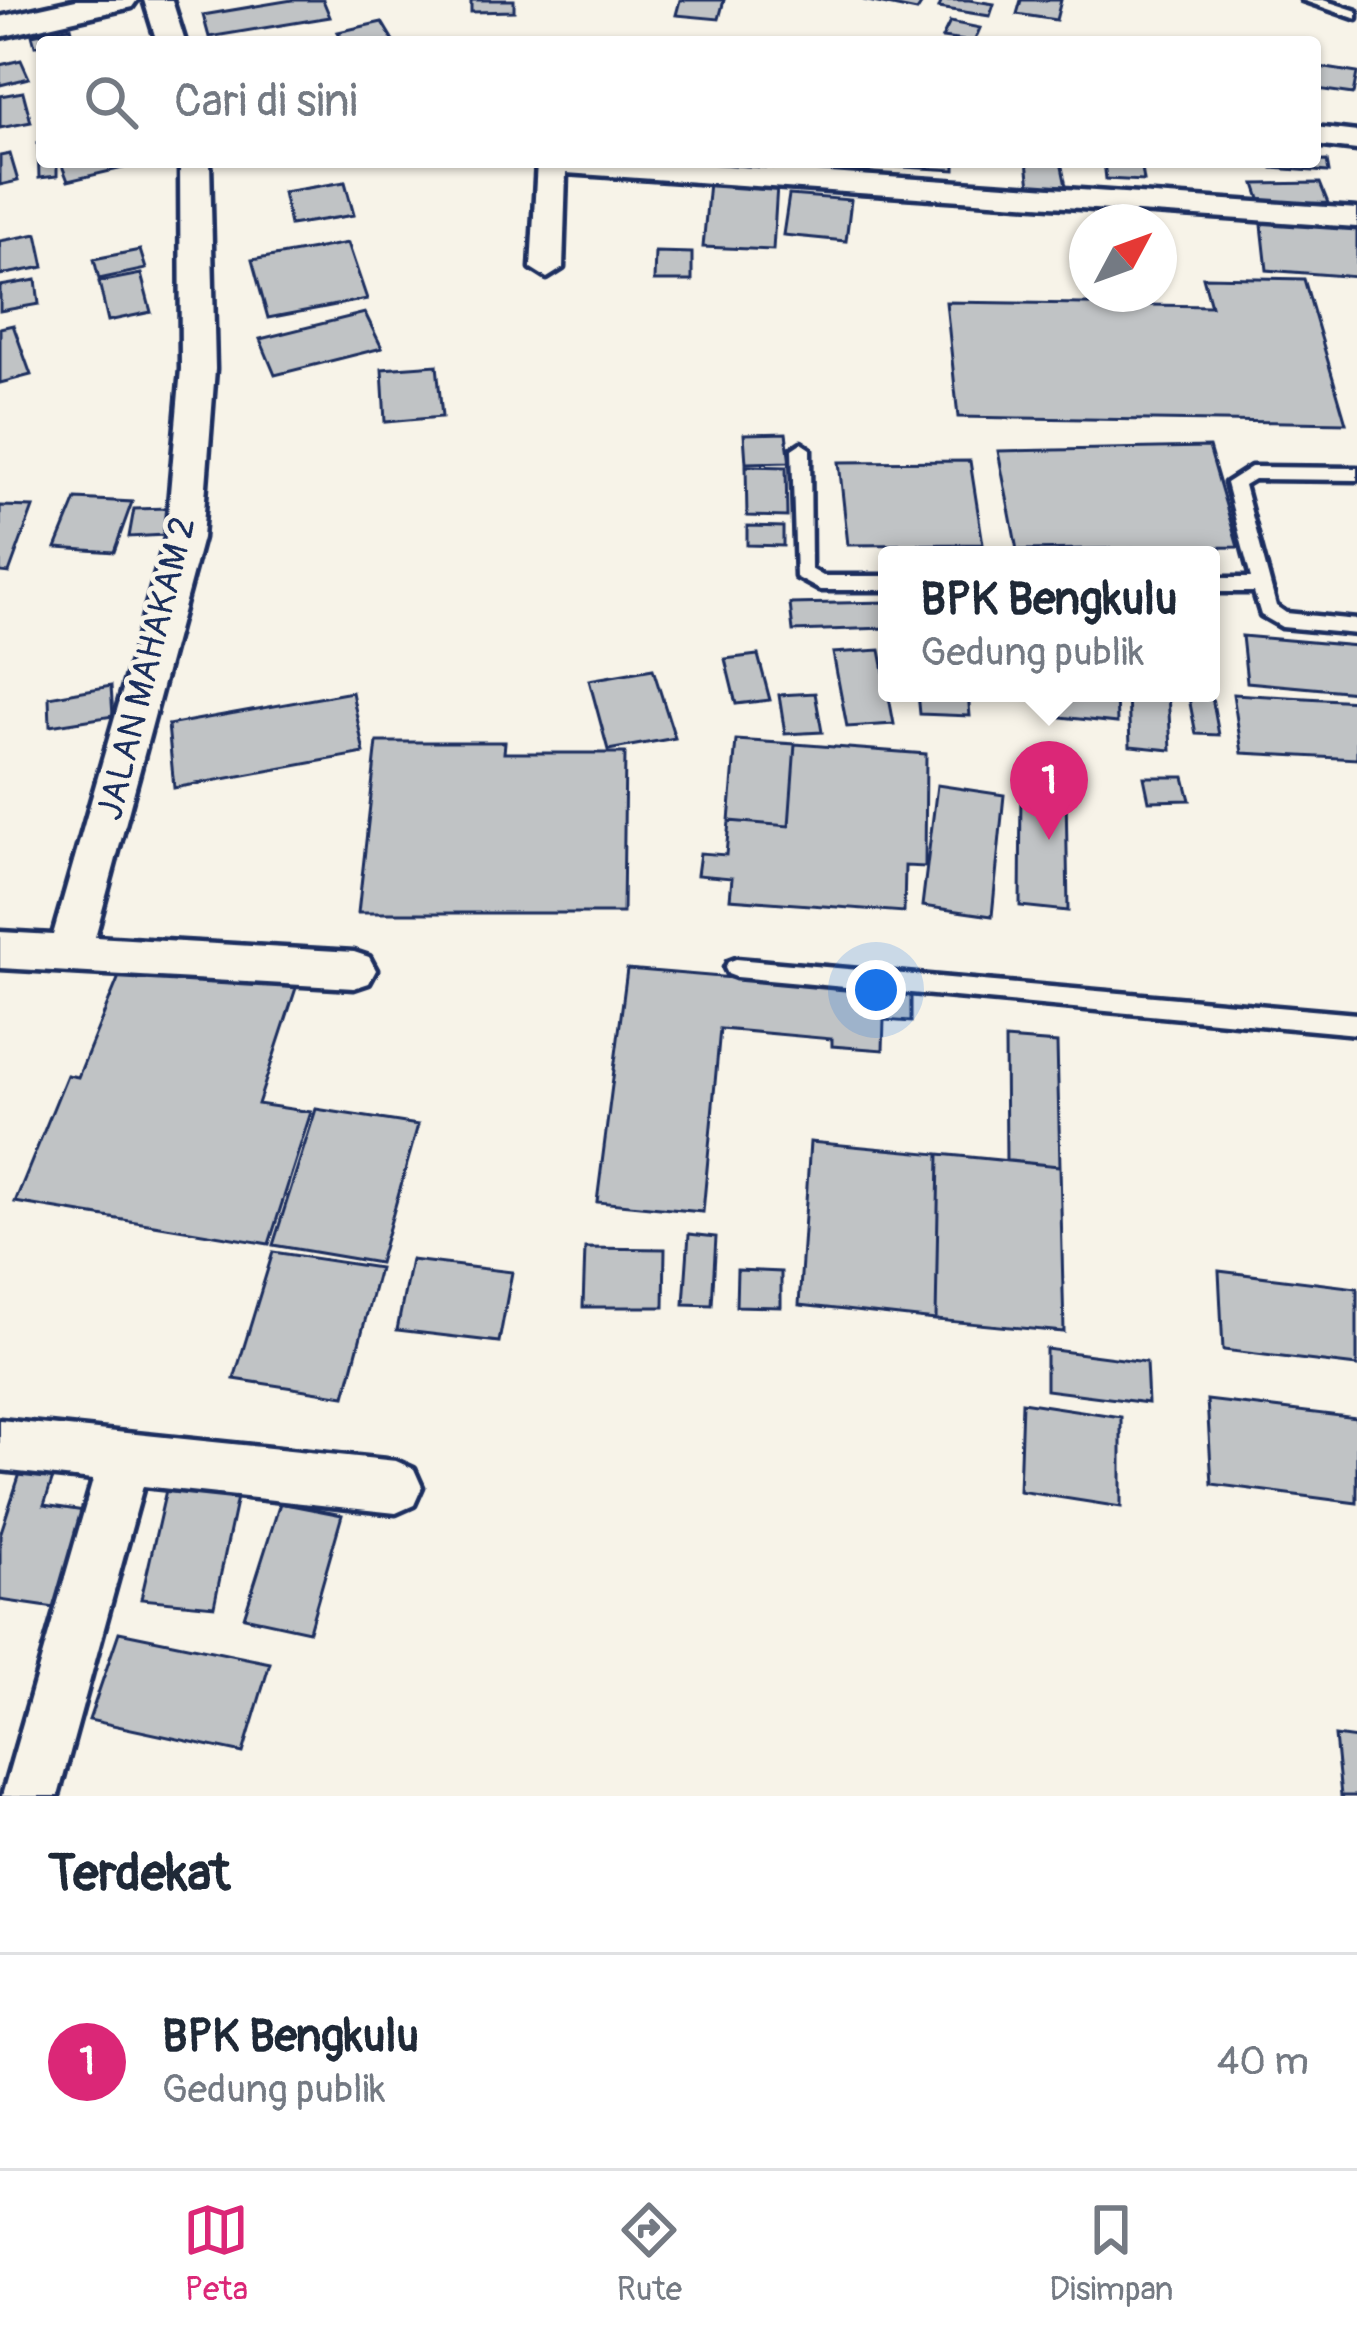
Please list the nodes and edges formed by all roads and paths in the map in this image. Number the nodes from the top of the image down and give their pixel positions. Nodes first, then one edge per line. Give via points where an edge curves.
1 (119, 0) edge
2 (158, 0) edge
3 (1310, 0) edge
4 (1357, 15) edge
5 (0, 27) edge
6 (169, 36) edge
7 (1321, 137) edge
8 (1357, 141) edge
9 (195, 168) edge
10 (551, 168) edge
11 (624, 168) edge
12 (1357, 218) edge
13 (547, 268) dead end
14 (801, 448) dead end
15 (1357, 474) edge
16 (878, 583) edge
17 (1220, 585) edge
18 (1259, 585) junction
19 (1357, 627) edge
20 (0, 950) edge
21 (69, 954) junction
22 (736, 968) dead end
23 (354, 970) dead end
24 (1357, 1024) edge
25 (0, 1444) edge
26 (125, 1459) junction
27 (396, 1487) dead end
28 (30, 1796) edge

1 - 5 street
2 - 6 street
3 - 4 lane
7 - 8 street
9 - 21 street, JALAN MAHAKAM 2 via 197,369 184,538
10 - 13 street
11 - 12 street
14 - 16 lane via 802,572 820,583
15 - 18 lane via 1240,476 1235,483
17 - 18 lane
18 - 19 lane via 1273,616
20 - 21 street
21 - 23 street
22 - 24 lane
25 - 26 street
26 - 27 street
26 - 28 street

